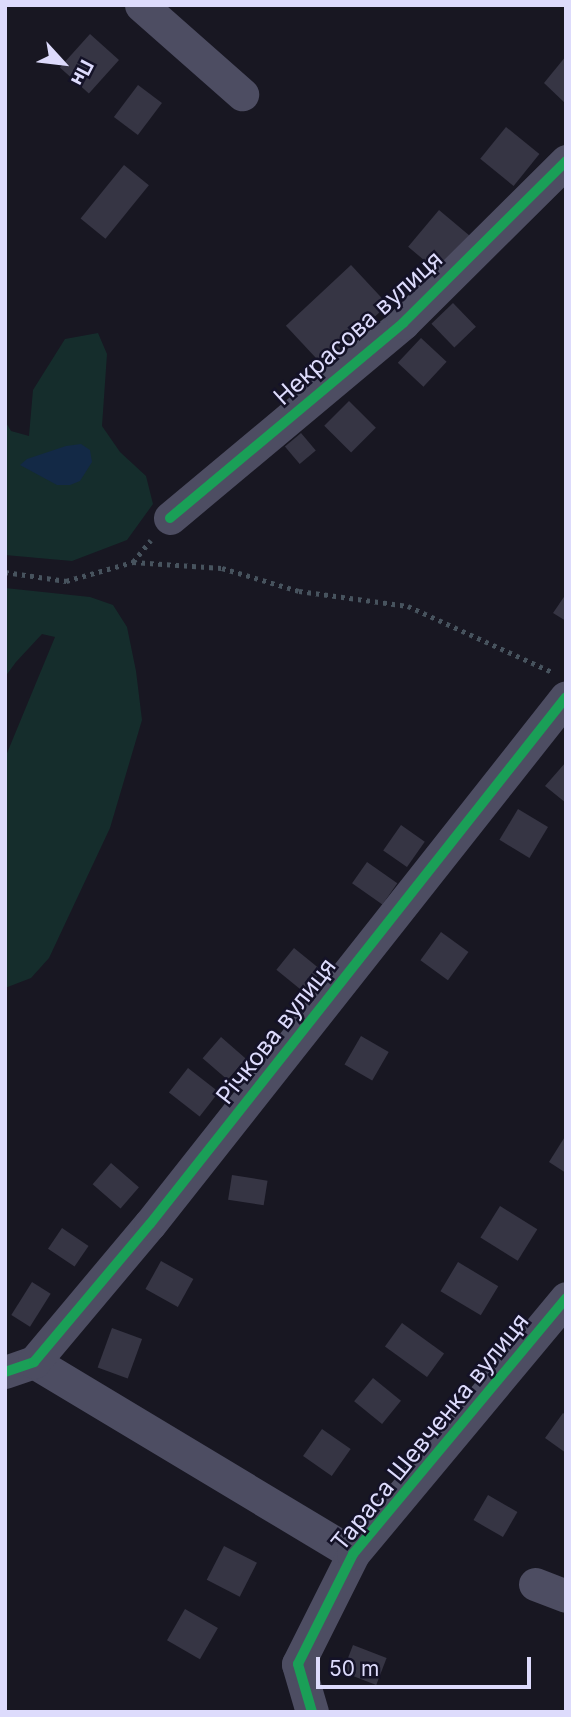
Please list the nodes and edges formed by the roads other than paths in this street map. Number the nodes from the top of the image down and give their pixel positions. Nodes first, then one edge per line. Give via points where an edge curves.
1 (141, 5) edge
2 (242, 94) dead end
3 (566, 161) edge
4 (170, 518) dead end
5 (560, 685) edge
6 (566, 1298) edge
7 (20, 1367) edge
8 (353, 1554) junction
9 (536, 1584) dead end
10 (566, 1596) edge
11 (312, 1712) edge

1 - 2 street
3 - 4 street, Некрасова вулиця via 403,323
5 - 7 street, Річкова вулиця via 150,1224
6 - 8 street, Тараса Шевченка вулиця
7 - 8 street
8 - 11 street, Тараса Шевченка вулиця via 298,1664
9 - 10 street

